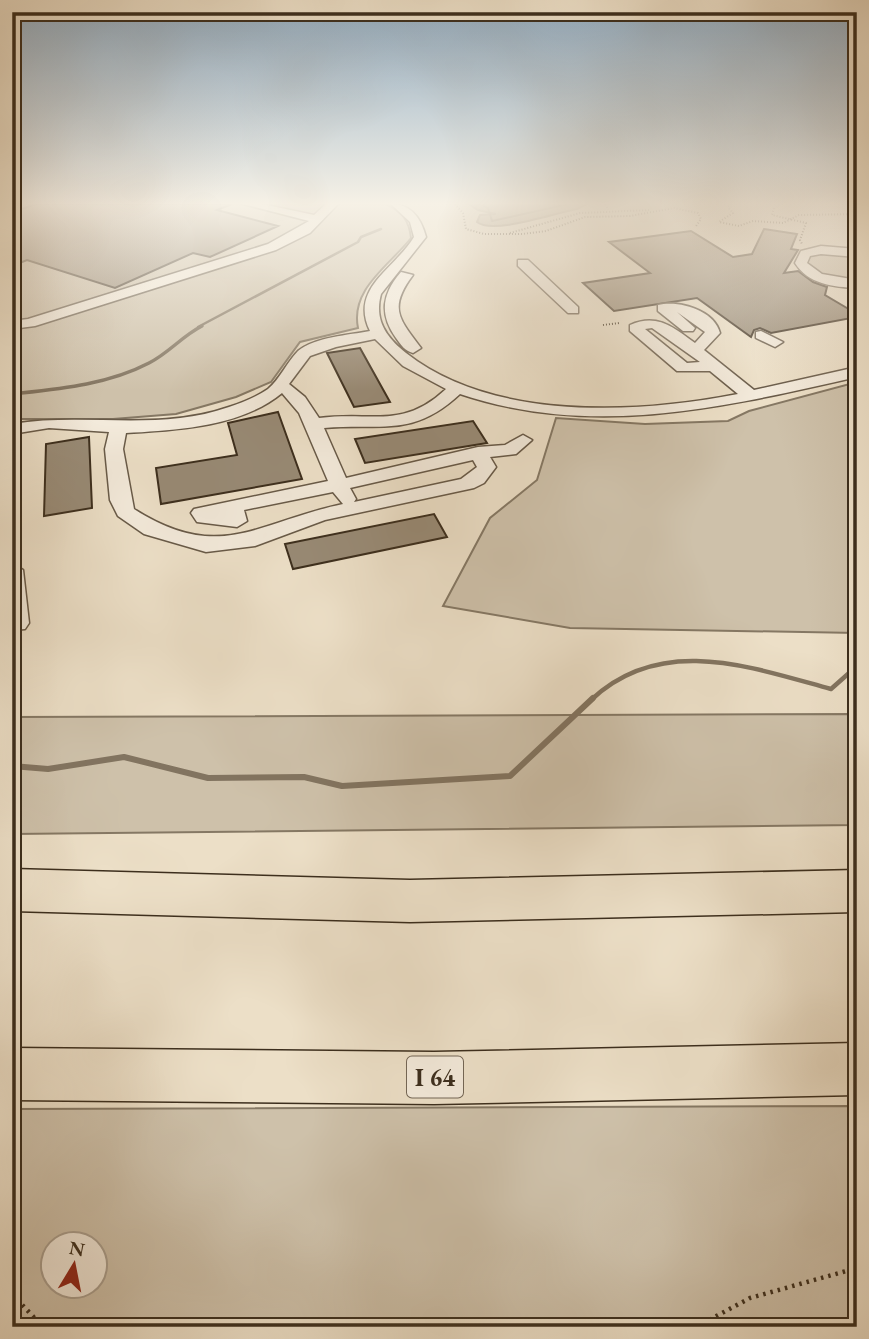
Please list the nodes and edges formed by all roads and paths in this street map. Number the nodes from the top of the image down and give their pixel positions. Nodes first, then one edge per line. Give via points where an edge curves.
1 (211, 266) edge
2 (397, 266) edge
3 (416, 266) edge
4 (527, 266) edge
5 (804, 266) edge
6 (853, 284) edge
7 (845, 298) dead end
8 (573, 310) dead end
9 (619, 323) dead end
10 (12, 325) edge
11 (603, 325) dead end
12 (379, 334) junction
13 (699, 346) junction
14 (857, 360) edge
15 (712, 366) junction
16 (857, 372) edge
17 (280, 386) junction
18 (458, 387) junction
19 (744, 391) junction
20 (313, 424) junction
21 (120, 428) junction
22 (12, 429) edge
23 (523, 440) dead end
24 (478, 453) junction
25 (339, 485) junction
26 (233, 505) dead end
27 (352, 509) junction
28 (12, 570) edge
29 (17, 623) dead end
30 (17, 890) edge
31 (857, 891) edge
32 (857, 1069) edge
33 (12, 1074) edge
34 (857, 1268) edge
35 (12, 1294) edge
36 (43, 1327) edge
37 (696, 1327) edge

1 - 10 street
2 - 12 street via 375,292 371,314
3 - 19 street via 392,293 389,313 400,335 433,363 483,384 566,401 644,403
4 - 8 street
5 - 6 street via 821,278
6 - 7 street
9 - 11 path
12 - 17 street via 305,353
12 - 18 street via 418,369
13 - 13 street via 713,331 680,306 663,308
13 - 15 street
13 - 15 street via 661,327 643,325 683,368
14 - 19 street
15 - 19 street
16 - 19 street
17 - 20 street via 293,390
17 - 21 street via 214,417
18 - 19 street via 527,406 607,414 651,414
18 - 20 street via 437,407 418,416 386,422 337,419
20 - 25 street
21 - 22 street via 49,424
21 - 27 street via 114,449 120,500 125,512 151,529 220,546
23 - 24 street via 510,450
24 - 25 street
24 - 27 street via 487,467 467,484
25 - 26 street
25 - 27 street
28 - 29 street
30 - 31 highway via 410,901
32 - 33 highway, I 64 via 475,1077
34 - 37 path via 750,1298
35 - 36 path

